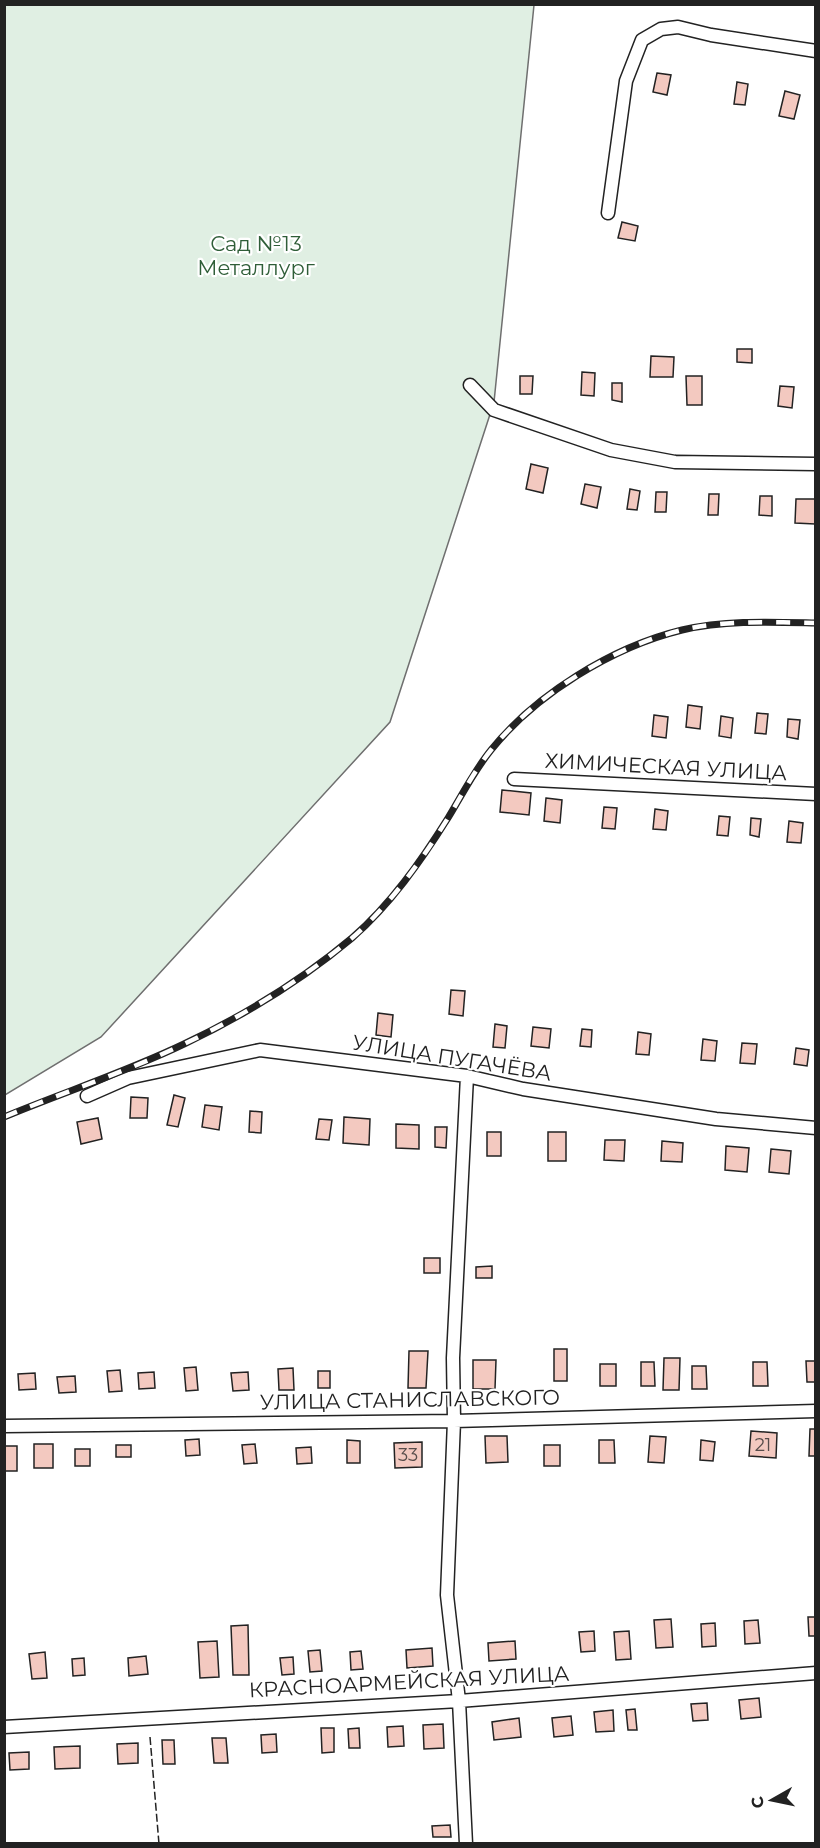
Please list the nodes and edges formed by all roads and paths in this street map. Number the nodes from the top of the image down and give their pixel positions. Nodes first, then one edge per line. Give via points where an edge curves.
1 (816, 51) edge
2 (608, 213) dead end
3 (470, 385) dead end
4 (816, 464) edge
5 (514, 779) dead end
6 (816, 794) edge
7 (467, 1076) junction
8 (87, 1096) dead end
9 (816, 1128) edge
10 (816, 1411) edge
11 (454, 1421) junction
12 (4, 1426) edge
13 (816, 1673) edge
14 (459, 1701) junction
15 (4, 1727) edge
16 (466, 1844) edge

1 - 2 street via 678,27 661,29 642,40 626,81
3 - 4 street via 494,410 611,450 675,462
5 - 6 street, ХИМИЧЕСКАЯ УЛИЦА
7 - 8 street, УЛИЦА ПУГАЧЁВА via 260,1050 128,1078
7 - 9 street, УЛИЦА ПУГАЧЁВА via 716,1119
7 - 11 street via 453,1358
10 - 11 street, УЛИЦА СТАНИСЛАВСКОГО
11 - 12 street, УЛИЦА СТАНИСЛАВСКОГО
11 - 14 street via 447,1595
13 - 14 street, КРАСНОАРМЕЙСКАЯ УЛИЦА
14 - 15 street, КРАСНОАРМЕЙСКАЯ УЛИЦА
14 - 16 street

